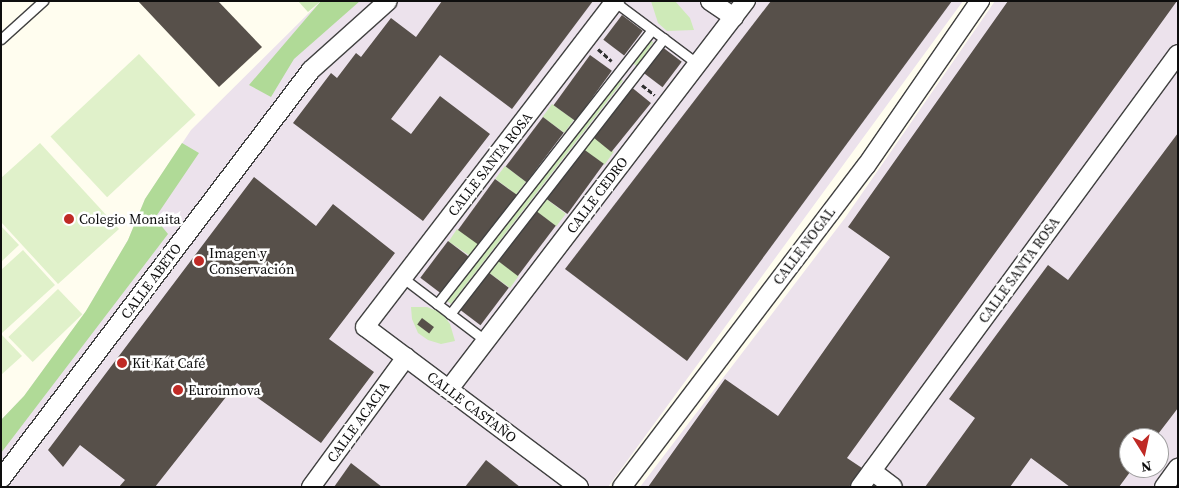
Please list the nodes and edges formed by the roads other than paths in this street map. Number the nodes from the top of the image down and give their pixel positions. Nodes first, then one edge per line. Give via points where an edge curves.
1 (43, 1) edge
2 (388, 1) edge
3 (710, 1) edge
4 (746, 1) edge
5 (980, 1) edge
6 (615, 2) edge
7 (734, 17) junction
8 (652, 30) junction
9 (3, 35) edge
10 (664, 38) junction
11 (1178, 54) edge
12 (698, 64) junction
13 (402, 278) junction
14 (437, 304) junction
15 (450, 314) junction
16 (365, 327) joint
17 (486, 341) junction
18 (406, 357) junction
19 (449, 389) junction
20 (1178, 468) edge
21 (872, 471) junction
22 (1, 479) edge
23 (311, 487) edge
24 (580, 487) edge
25 (622, 487) edge
26 (860, 487) edge
27 (893, 487) edge
28 (1164, 487) edge

1 - 9 lane
2 - 22 street, CALLE ABETO via 311,70
3 - 7 street
4 - 7 street, CALLE CEDRO
5 - 25 street, CALLE NOGAL via 866,166
6 - 8 lane
6 - 13 street, CALLE SANTA ROSA
7 - 12 street, CALLE CEDRO
8 - 10 lane
8 - 14 lane
10 - 12 lane
10 - 15 lane
11 - 21 street, CALLE SANTA ROSA
12 - 17 street, CALLE CEDRO
13 - 14 lane
13 - 16 street, CALLE SANTA ROSA
14 - 15 lane
15 - 17 lane
16 - 18 street, CALLE CASTAÑO
17 - 19 street, CALLE CEDRO
18 - 19 street, CALLE CASTAÑO
18 - 23 street, CALLE ACACIA
19 - 24 street, CALLE CASTAÑO
20 - 28 street
21 - 26 street, CALLE SANTA ROSA
21 - 27 street

